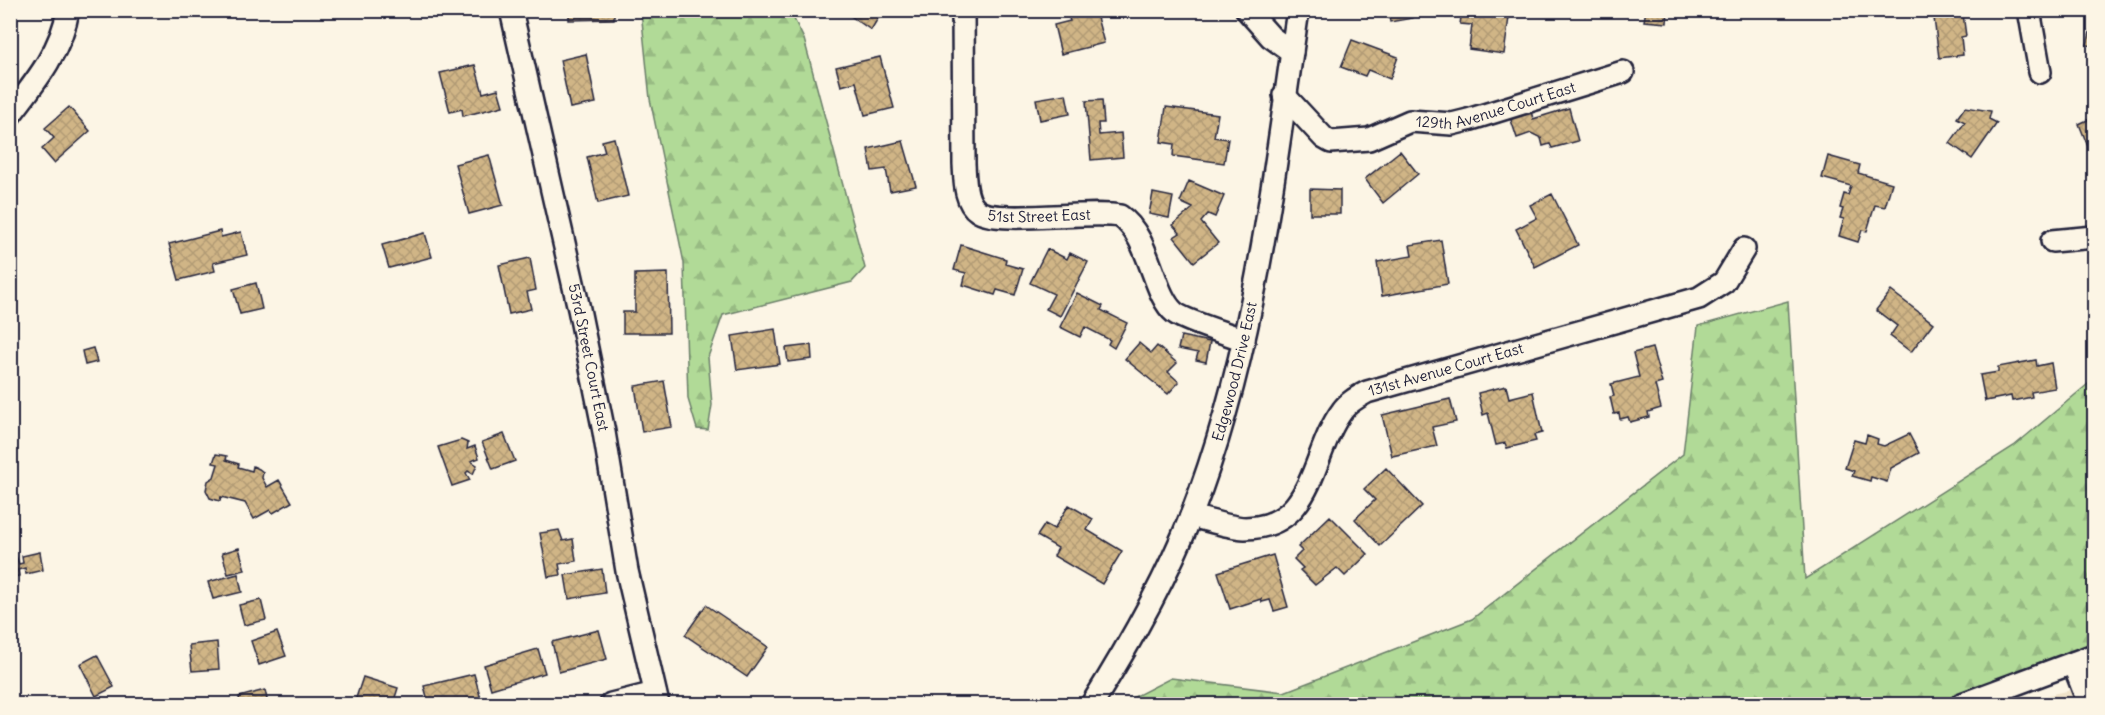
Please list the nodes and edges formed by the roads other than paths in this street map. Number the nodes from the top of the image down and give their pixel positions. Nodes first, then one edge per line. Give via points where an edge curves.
1 (68, 10) edge
2 (511, 10) edge
3 (963, 10) edge
4 (1247, 10) edge
5 (1298, 10) edge
6 (2029, 10) edge
7 (1292, 52) junction
8 (1623, 72) dead end
9 (2040, 72) dead end
10 (1284, 94) junction
11 (10, 115) edge
12 (2094, 237) edge
13 (2052, 242) dead end
14 (1744, 249) dead end
15 (1244, 340) junction
16 (1191, 516) junction
17 (2094, 655) edge
18 (2073, 663) junction
19 (657, 699) edge
20 (611, 705) edge
21 (1092, 705) edge
22 (1962, 705) edge
23 (2089, 705) edge

1 - 11 street via 50,59
2 - 19 street, 53rd Street Court East via 579,309 627,571
3 - 15 street, 51st Street East via 965,186 974,207 985,214 1009,216 1120,216 1136,235 1175,313
4 - 7 street via 1271,37
5 - 7 street, Edgewood Drive East
6 - 9 street
7 - 10 street, Edgewood Drive East
8 - 10 street, 129th Avenue Court East via 1468,120 1452,124 1410,121 1369,139 1341,143 1324,138
10 - 15 street, Edgewood Drive East via 1266,224
12 - 13 street
14 - 16 street, 131st Avenue Court East via 1724,282 1699,298 1367,392 1343,409 1334,422 1298,503 1271,522 1243,528
15 - 16 street, Edgewood Drive East
16 - 21 street, Edgewood Drive East via 1135,633
17 - 18 street
18 - 22 street
18 - 23 street
19 - 20 street

